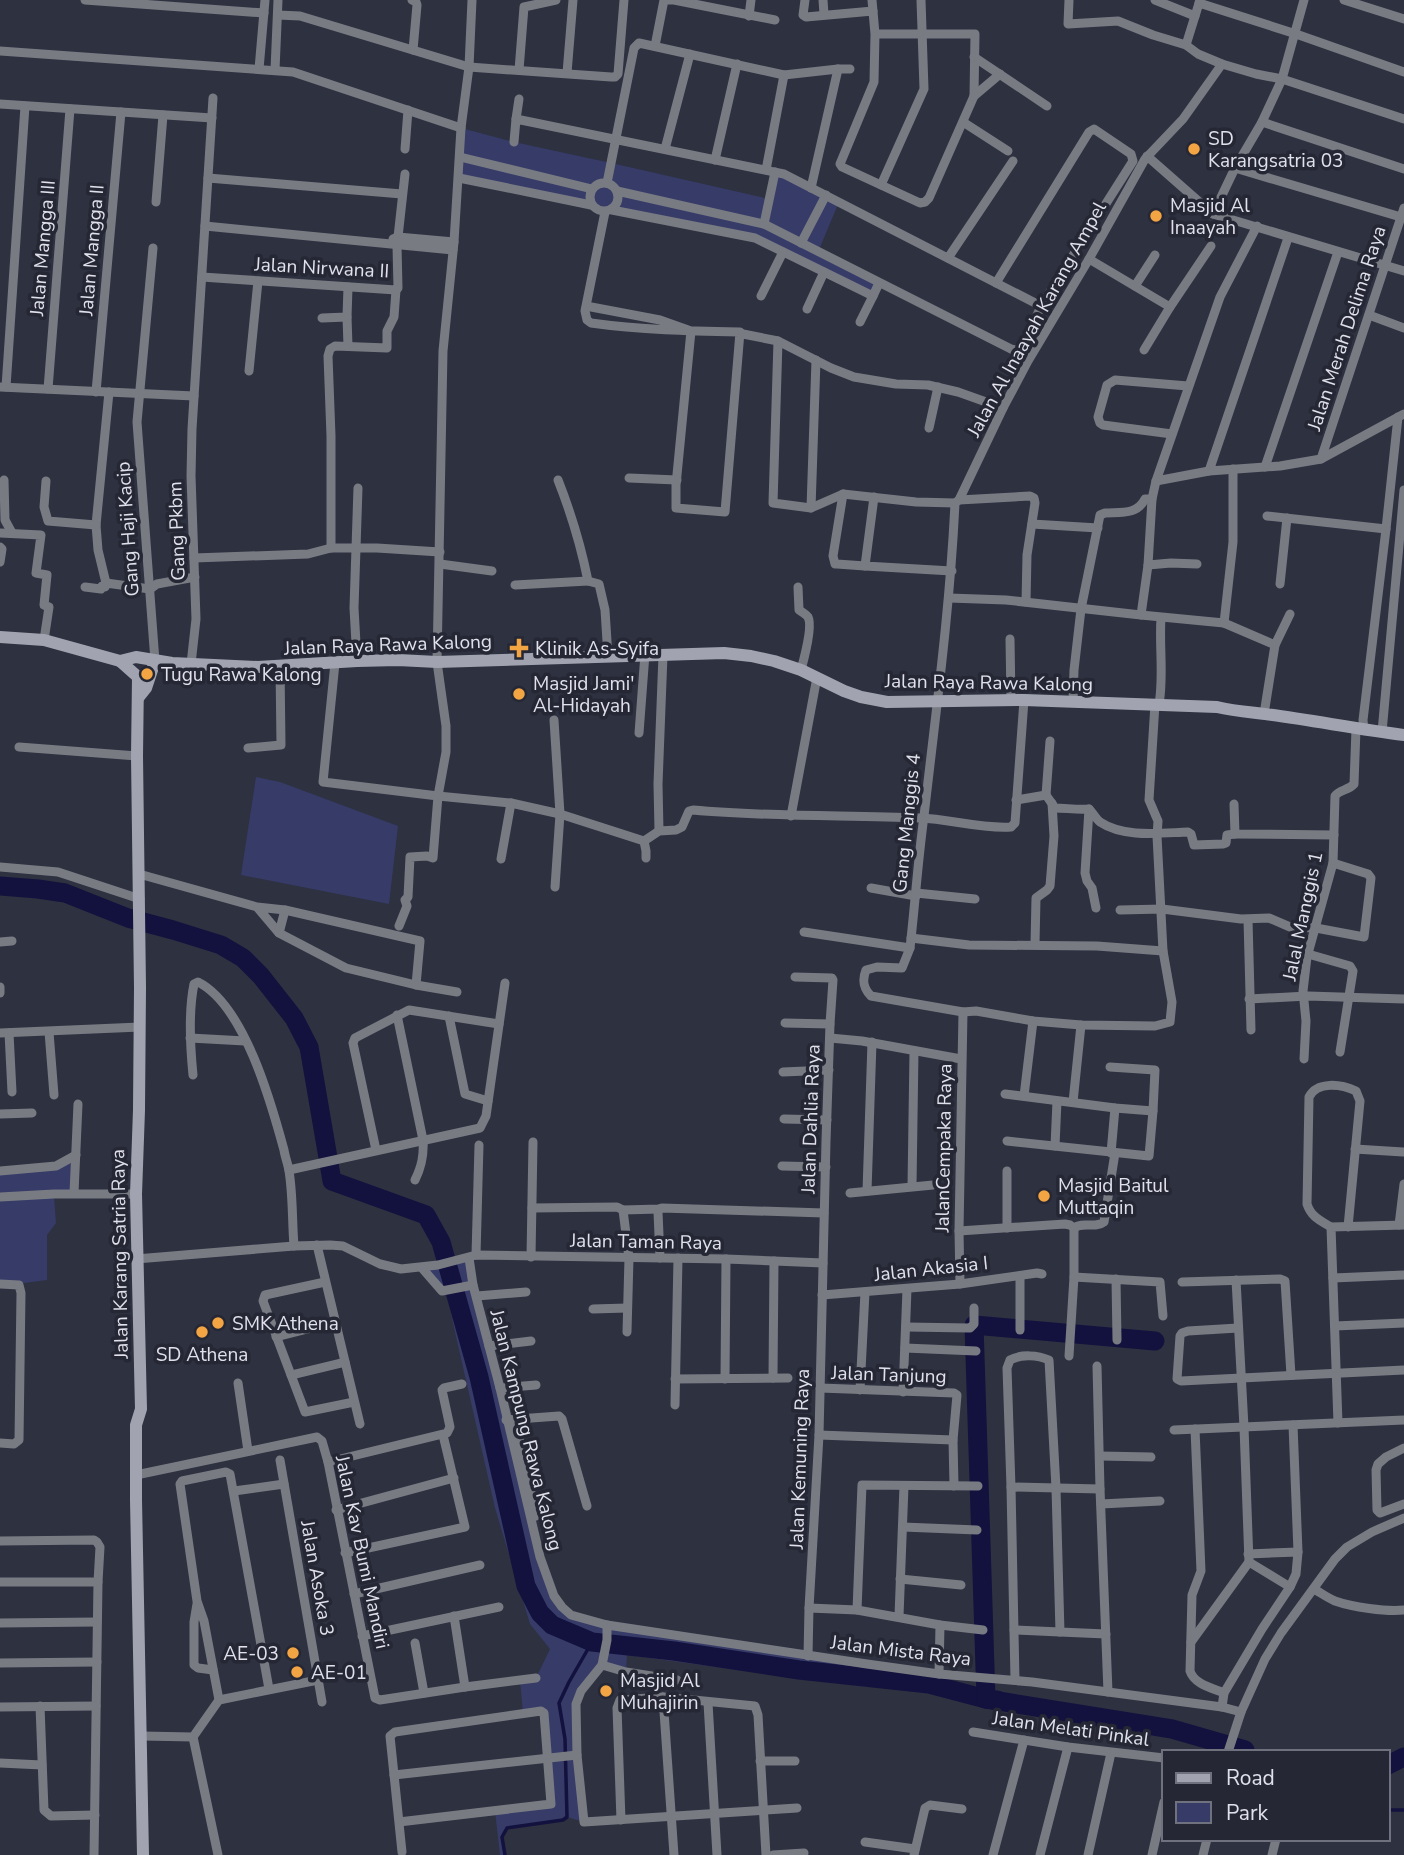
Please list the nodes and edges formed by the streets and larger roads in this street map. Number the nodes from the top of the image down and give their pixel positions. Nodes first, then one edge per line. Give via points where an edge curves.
1 (85, 0) edge
2 (265, 0) edge
3 (278, 0) edge
4 (412, 0) edge
5 (472, 0) edge
6 (556, 0) edge
7 (573, 0) edge
8 (624, 0) edge
9 (664, 0) edge
10 (751, 0) edge
11 (805, 0) edge
12 (822, 0) edge
13 (872, 0) edge
14 (921, 0) edge
15 (1069, 0) edge
16 (1155, 0) edge
17 (1304, 0) edge
18 (1344, 0) edge
19 (1200, 2) edge
20 (161, 3) edge
21 (221, 5) edge
22 (873, 11) junction
23 (264, 13) junction
24 (278, 15) junction
25 (824, 15) junction
26 (749, 16) junction
27 (1195, 16) junction
28 (1404, 19) edge
29 (775, 20) dead end
30 (875, 34) junction
31 (922, 34) junction
32 (1296, 34) junction
33 (1186, 45) junction
34 (655, 46) junction
35 (413, 50) junction
36 (0, 51) edge
37 (690, 54) junction
38 (975, 57) junction
39 (737, 64) junction
40 (1222, 64) junction
41 (468, 67) junction
42 (260, 69) junction
43 (838, 69) junction
44 (850, 69) dead end
45 (275, 70) junction
46 (519, 70) junction
47 (1404, 72) edge
48 (567, 73) junction
49 (1000, 74) junction
50 (784, 75) junction
51 (1282, 79) junction
52 (974, 96) junction
53 (214, 97) dead end
54 (519, 99) dead end
55 (0, 104) edge
56 (25, 106) junction
57 (1047, 106) dead end
58 (70, 109) junction
59 (408, 110) junction
60 (121, 112) junction
61 (163, 115) junction
62 (212, 118) junction
63 (516, 119) junction
64 (1404, 119) edge
65 (963, 122) junction
66 (1262, 122) junction
67 (461, 128) junction
68 (616, 139) junction
69 (514, 142) dead end
70 (405, 149) dead end
71 (665, 149) junction
72 (1008, 151) dead end
73 (1147, 156) junction
74 (460, 158) junction
75 (715, 160) junction
76 (1013, 161) dead end
77 (1235, 169) junction
78 (1404, 169) edge
79 (770, 171) junction
80 (405, 174) dead end
81 (208, 178) junction
82 (458, 178) junction
83 (607, 183) junction
84 (881, 186) junction
85 (811, 188) junction
86 (592, 189) junction
87 (617, 191) junction
88 (402, 194) junction
89 (826, 195) junction
90 (156, 202) dead end
91 (591, 205) junction
92 (608, 211) junction
93 (1213, 214) junction
94 (1403, 214) edge
95 (764, 224) junction
96 (205, 226) junction
97 (1257, 226) junction
98 (1288, 237) junction
99 (398, 242) junction
100 (801, 243) junction
101 (454, 246) junction
102 (1212, 246) dead end
103 (153, 248) dead end
104 (783, 252) junction
105 (1338, 252) junction
106 (1155, 255) dead end
107 (948, 258) junction
108 (1089, 259) junction
109 (1385, 264) junction
110 (1404, 271) edge
111 (824, 272) junction
112 (202, 277) junction
113 (258, 281) junction
114 (996, 283) junction
115 (1135, 286) junction
116 (348, 287) junction
117 (876, 289) junction
118 (396, 290) junction
119 (761, 296) dead end
120 (586, 306) junction
121 (1041, 306) junction
122 (1170, 307) junction
123 (807, 309) dead end
124 (1368, 315) junction
125 (347, 317) junction
126 (322, 318) dead end
127 (860, 323) dead end
128 (1404, 328) edge
129 (691, 331) junction
130 (743, 334) dead end
131 (778, 341) junction
132 (348, 346) junction
133 (1144, 350) dead end
134 (816, 360) junction
135 (250, 371) dead end
136 (1188, 386) junction
137 (3, 387) edge
138 (937, 387) junction
139 (48, 389) junction
140 (96, 392) junction
141 (109, 392) junction
142 (140, 394) junction
143 (194, 396) junction
144 (1003, 408) junction
145 (1401, 415) edge
146 (929, 428) dead end
147 (1171, 434) junction
148 (1321, 459) junction
149 (1265, 467) junction
150 (1233, 469) junction
151 (1209, 471) junction
152 (629, 478) dead end
153 (4, 480) dead end
154 (558, 480) dead end
155 (677, 480) junction
156 (46, 481) dead end
157 (1156, 481) junction
158 (358, 488) dead end
159 (1404, 490) edge
160 (843, 494) junction
161 (874, 497) junction
162 (1152, 499) junction
163 (957, 501) junction
164 (1403, 504) edge
165 (1389, 505) junction
166 (811, 508) junction
167 (1267, 516) dead end
168 (1287, 518) junction
169 (1032, 524) junction
170 (96, 525) junction
171 (1098, 528) junction
172 (1386, 529) junction
173 (0, 533) edge
174 (12, 533) junction
175 (0, 547) edge
176 (331, 548) junction
177 (356, 548) junction
178 (440, 552) junction
179 (194, 558) junction
180 (0, 562) edge
181 (440, 564) junction
182 (1197, 564) dead end
183 (1148, 565) junction
184 (865, 566) junction
185 (492, 570) dead end
186 (951, 571) junction
187 (195, 577) junction
188 (588, 581) junction
189 (107, 583) junction
190 (1280, 583) dead end
191 (514, 585) dead end
192 (85, 587) dead end
193 (798, 587) dead end
194 (150, 589) junction
195 (949, 598) junction
196 (1026, 602) junction
197 (1081, 609) junction
198 (1290, 614) dead end
199 (1141, 615) junction
200 (1161, 618) junction
201 (1224, 623) junction
202 (0, 637) edge
203 (1010, 639) dead end
204 (44, 640) junction
205 (1275, 645) junction
206 (645, 654) junction
207 (663, 655) junction
208 (608, 657) junction
209 (155, 661) junction
210 (357, 661) junction
211 (120, 662) junction
212 (437, 662) junction
213 (335, 663) junction
214 (191, 664) junction
215 (280, 666) junction
216 (801, 670) junction
217 (817, 677) junction
218 (138, 698) junction
219 (1017, 700) junction
220 (938, 701) junction
221 (1073, 702) junction
222 (1157, 704) junction
223 (1264, 714) junction
224 (554, 720) dead end
225 (1360, 730) junction
226 (1382, 732) junction
227 (639, 733) dead end
228 (1404, 735) edge
229 (1050, 741) dead end
230 (19, 747) dead end
231 (248, 748) dead end
232 (137, 756) junction
233 (438, 796) junction
234 (1049, 799) junction
235 (1016, 800) junction
236 (510, 803) junction
237 (1234, 804) dead end
238 (1089, 809) junction
239 (560, 814) junction
240 (791, 816) junction
241 (923, 818) junction
242 (659, 831) junction
243 (1157, 833) junction
244 (1235, 834) junction
245 (1334, 835) junction
246 (644, 841) junction
247 (646, 858) dead end
248 (501, 859) dead end
249 (1333, 863) junction
250 (0, 867) edge
251 (139, 874) junction
252 (555, 887) dead end
253 (871, 888) dead end
254 (916, 895) junction
255 (139, 899) junction
256 (975, 899) dead end
257 (257, 906) junction
258 (1096, 908) dead end
259 (285, 909) junction
260 (1162, 909) junction
261 (1120, 910) dead end
262 (1248, 920) junction
263 (398, 926) dead end
264 (1316, 928) junction
265 (804, 932) dead end
266 (279, 933) junction
267 (911, 937) junction
268 (12, 941) dead end
269 (0, 942) edge
270 (1035, 944) junction
271 (910, 948) junction
272 (1163, 951) junction
273 (1308, 954) junction
274 (794, 977) dead end
275 (505, 983) dead end
276 (416, 985) junction
277 (0, 987) edge
278 (457, 992) dead end
279 (0, 993) edge
280 (1303, 996) junction
281 (1348, 998) junction
282 (1249, 999) junction
283 (1404, 999) edge
284 (962, 1012) junction
285 (397, 1015) junction
286 (449, 1016) junction
287 (1033, 1021) junction
288 (785, 1023) dead end
289 (499, 1024) junction
290 (830, 1024) junction
291 (1081, 1025) junction
292 (140, 1027) junction
293 (1251, 1030) dead end
294 (49, 1032) junction
295 (4, 1033) edge
296 (190, 1038) junction
297 (830, 1038) junction
298 (245, 1041) junction
299 (872, 1042) junction
300 (914, 1051) junction
301 (1340, 1052) dead end
302 (961, 1059) junction
303 (1304, 1059) dead end
304 (1110, 1066) dead end
305 (829, 1070) junction
306 (783, 1072) dead end
307 (193, 1075) dead end
308 (12, 1092) dead end
309 (1005, 1094) dead end
310 (54, 1095) dead end
311 (1024, 1096) junction
312 (488, 1101) junction
313 (1057, 1101) junction
314 (1073, 1102) junction
315 (78, 1104) dead end
316 (1115, 1108) junction
317 (1153, 1111) junction
318 (32, 1113) dead end
319 (0, 1114) edge
320 (784, 1119) dead end
321 (827, 1120) junction
322 (423, 1140) junction
323 (1007, 1141) dead end
324 (533, 1142) dead end
325 (480, 1145) dead end
326 (1055, 1146) junction
327 (1355, 1149) junction
328 (376, 1150) junction
329 (1403, 1152) edge
330 (1113, 1153) junction
331 (76, 1155) junction
332 (782, 1166) dead end
333 (826, 1167) junction
334 (289, 1170) junction
335 (0, 1171) edge
336 (1007, 1171) dead end
337 (415, 1180) dead end
338 (933, 1185) dead end
339 (1404, 1185) edge
340 (912, 1186) junction
341 (867, 1191) junction
342 (74, 1193) junction
343 (850, 1193) dead end
344 (136, 1194) junction
345 (0, 1197) edge
346 (532, 1208) junction
347 (660, 1209) junction
348 (623, 1210) junction
349 (824, 1213) junction
350 (1401, 1225) edge
351 (1331, 1227) junction
352 (1348, 1227) junction
353 (1007, 1228) junction
354 (1074, 1228) junction
355 (959, 1231) junction
356 (317, 1245) junction
357 (294, 1246) junction
358 (473, 1256) junction
359 (531, 1257) junction
360 (136, 1258) junction
361 (629, 1258) junction
362 (660, 1258) junction
363 (678, 1258) junction
364 (726, 1259) junction
365 (774, 1261) junction
366 (823, 1263) junction
367 (422, 1268) junction
368 (1042, 1274) dead end
369 (1404, 1275) edge
370 (1020, 1276) junction
371 (1074, 1277) junction
372 (1333, 1278) junction
373 (1116, 1279) junction
374 (1236, 1280) junction
375 (325, 1282) junction
376 (1182, 1282) dead end
377 (0, 1284) edge
378 (473, 1284) junction
379 (960, 1284) junction
380 (907, 1289) junction
381 (865, 1292) junction
382 (526, 1293) dead end
383 (822, 1295) junction
384 (477, 1296) junction
385 (627, 1308) junction
386 (974, 1308) dead end
387 (593, 1309) dead end
388 (1163, 1316) dead end
389 (335, 1322) junction
390 (1404, 1323) edge
391 (1335, 1326) junction
392 (906, 1327) junction
393 (1238, 1328) junction
394 (1020, 1330) dead end
395 (628, 1332) dead end
396 (276, 1337) junction
397 (1117, 1340) dead end
398 (530, 1341) dead end
399 (489, 1346) junction
400 (905, 1348) junction
401 (976, 1351) dead end
402 (1069, 1356) dead end
403 (345, 1362) junction
404 (1097, 1366) dead end
405 (1404, 1370) edge
406 (1336, 1373) junction
407 (291, 1375) junction
408 (1290, 1375) junction
409 (774, 1378) junction
410 (788, 1378) dead end
411 (1241, 1378) junction
412 (675, 1379) junction
413 (725, 1379) junction
414 (238, 1383) dead end
415 (462, 1384) dead end
416 (536, 1385) dead end
417 (500, 1388) junction
418 (820, 1388) junction
419 (860, 1390) junction
420 (903, 1392) junction
421 (354, 1402) junction
422 (675, 1405) dead end
423 (511, 1419) junction
424 (1404, 1420) edge
425 (1338, 1423) junction
426 (360, 1424) dead end
427 (1293, 1425) junction
428 (1244, 1427) junction
429 (1195, 1429) junction
430 (1174, 1430) dead end
431 (443, 1435) junction
432 (819, 1435) junction
433 (953, 1440) junction
434 (0, 1443) edge
435 (1404, 1448) edge
436 (248, 1451) junction
437 (1100, 1456) junction
438 (1151, 1457) dead end
439 (280, 1460) dead end
440 (328, 1462) junction
441 (136, 1475) junction
442 (454, 1478) junction
443 (284, 1484) junction
444 (904, 1486) junction
445 (954, 1486) junction
446 (978, 1486) dead end
447 (1012, 1488) junction
448 (1056, 1488) junction
449 (1100, 1489) junction
450 (234, 1491) junction
451 (1160, 1501) dead end
452 (1101, 1504) junction
453 (1404, 1504) edge
454 (587, 1506) dead end
455 (336, 1510) junction
456 (1404, 1518) edge
457 (903, 1527) junction
458 (977, 1530) dead end
459 (0, 1541) edge
460 (544, 1552) dead end
461 (1298, 1552) junction
462 (345, 1553) junction
463 (1249, 1558) junction
464 (480, 1565) dead end
465 (900, 1579) junction
466 (0, 1582) edge
467 (98, 1582) junction
468 (961, 1586) dead end
469 (1290, 1587) junction
470 (1314, 1589) junction
471 (354, 1594) junction
472 (197, 1601) junction
473 (499, 1607) dead end
474 (562, 1607) joint
475 (809, 1608) junction
476 (1404, 1609) edge
477 (858, 1610) junction
478 (454, 1616) junction
479 (899, 1616) junction
480 (97, 1622) junction
481 (0, 1623) edge
482 (607, 1625) junction
483 (940, 1625) junction
484 (983, 1630) dead end
485 (1014, 1630) junction
486 (1060, 1632) junction
487 (1106, 1634) junction
488 (362, 1636) junction
489 (1191, 1642) junction
490 (415, 1643) dead end
491 (808, 1656) junction
492 (603, 1661) junction
493 (97, 1662) junction
494 (0, 1663) edge
495 (213, 1670) junction
496 (939, 1674) junction
497 (536, 1678) dead end
498 (318, 1680) junction
499 (677, 1680) dead end
500 (1015, 1680) junction
501 (465, 1687) junction
502 (269, 1689) junction
503 (1108, 1692) junction
504 (424, 1693) junction
505 (1224, 1693) junction
506 (663, 1697) junction
507 (219, 1700) junction
508 (322, 1702) dead end
509 (708, 1703) junction
510 (40, 1706) junction
511 (96, 1706) junction
512 (0, 1707) edge
513 (1222, 1707) junction
514 (1241, 1712) junction
515 (973, 1732) dead end
516 (142, 1736) junction
517 (193, 1737) junction
518 (1024, 1740) junction
519 (1068, 1747) junction
520 (1228, 1750) edge
521 (1111, 1753) junction
522 (577, 1755) junction
523 (550, 1758) junction
524 (1162, 1758) edge
525 (760, 1761) junction
526 (795, 1761) dead end
527 (0, 1763) edge
528 (42, 1765) junction
529 (394, 1775) junction
530 (797, 1808) dead end
531 (763, 1810) junction
532 (961, 1810) dead end
533 (1162, 1811) edge
534 (714, 1814) junction
535 (95, 1815) junction
536 (671, 1817) junction
537 (621, 1820) junction
538 (399, 1822) junction
539 (865, 1842) dead end
540 (401, 1852) dead end
541 (914, 1852) edge
542 (803, 1853) dead end
543 (94, 1855) edge
544 (143, 1855) edge
545 (218, 1855) edge
546 (674, 1855) edge
547 (717, 1855) edge
548 (766, 1855) edge
549 (773, 1855) edge
550 (993, 1855) edge
551 (1040, 1855) edge
552 (1088, 1855) edge
553 (1152, 1855) edge

1 - 20 street
2 - 23 street
3 - 24 street
4 - 35 street via 417,5
5 - 41 street
6 - 46 street via 524,6
7 - 48 street
8 - 48 street via 618,74
9 - 26 street
9 - 34 street
10 - 26 street
11 - 25 street via 803,15
12 - 25 street
13 - 22 street
14 - 31 street
15 - 33 street via 1068,24 1118,21
16 - 27 street
17 - 32 street
18 - 28 street
19 - 27 street
19 - 32 street
20 - 21 street
21 - 23 street
22 - 25 street
22 - 30 street
23 - 42 street
24 - 35 street via 300,16
24 - 45 street
26 - 29 street
27 - 33 street
30 - 31 street
30 - 84 street via 874,82 840,164
31 - 38 street via 975,34
31 - 84 street via 923,92
32 - 47 street
32 - 51 street
33 - 40 street
34 - 37 street
34 - 68 street via 636,44
35 - 41 street
36 - 42 street
37 - 39 street
37 - 71 street
38 - 49 street
38 - 52 street
39 - 50 street
39 - 75 street
40 - 51 street
40 - 73 street, Jalan Al Inaayah Karang Ampel via 1183,119
41 - 46 street
41 - 67 street
42 - 45 street
43 - 44 street
43 - 50 street
43 - 85 street
45 - 59 street
46 - 48 street
49 - 52 street
49 - 57 street
50 - 79 street
51 - 64 street
51 - 66 street
52 - 65 street
53 - 62 street, Gang Pkbm
54 - 63 street
55 - 56 street
56 - 58 street
56 - 137 street
58 - 60 street
58 - 139 street, Jalan Mangga III
59 - 67 street
59 - 70 street
60 - 61 street
60 - 140 street, Jalan Mangga II
61 - 62 street
61 - 90 street
62 - 81 street, Gang Pkbm
63 - 68 street
63 - 69 street
65 - 72 street
65 - 84 street via 925,202
66 - 77 street
66 - 78 street
67 - 74 street
68 - 71 street
68 - 83 street
71 - 75 street
73 - 93 street
73 - 108 street, Jalan Al Inaayah Karang Ampel
74 - 82 street
74 - 86 street
75 - 79 street
76 - 107 street
77 - 93 street
77 - 94 street
79 - 85 street
79 - 95 street
80 - 88 street, Jalan Nirwana II
81 - 88 street
81 - 96 street, Gang Pkbm
82 - 91 street
82 - 101 street
83 - 86 street
83 - 87 street
85 - 89 street
86 - 91 street
87 - 92 street via 617,204
87 - 95 street
88 - 99 street, Jalan Nirwana II
89 - 100 street
89 - 107 street
91 - 92 street
92 - 104 street via 755,238
92 - 120 street
93 - 97 street
94 - 109 street, Jalan Merah Delima Raya
95 - 100 street
96 - 99 street
96 - 112 street, Gang Pkbm
97 - 98 street
97 - 136 street via 1220,297
98 - 105 street
98 - 151 street
99 - 101 street
99 - 118 street, Jalan Nirwana II
100 - 117 street
101 - 178 street via 443,351
102 - 122 street
103 - 142 street, Gang Haji Kacip
104 - 111 street
104 - 119 street
105 - 109 street
105 - 149 street
106 - 115 street
107 - 114 street
108 - 115 street
108 - 144 street, Jalan Al Inaayah Karang Ampel
109 - 110 street
109 - 124 street, Jalan Merah Delima Raya
111 - 117 street
111 - 123 street
112 - 113 street, Jalan Nirwana II
112 - 143 street, Gang Pkbm
113 - 116 street, Jalan Nirwana II
113 - 135 street
114 - 121 street
114 - 121 street via 1094,130 1131,154 1133,161
115 - 122 street
116 - 118 street, Jalan Nirwana II
116 - 125 street
117 - 121 street via 1013,350 1024,345
117 - 127 street
118 - 132 street via 387,348
120 - 129 street via 660,320
120 - 129 street via 591,323
122 - 133 street
124 - 128 street
124 - 148 street, Jalan Merah Delima Raya
125 - 126 street
125 - 132 street
129 - 155 street
129 - 155 street via 740,332 726,512 676,508
130 - 131 street
131 - 134 street
131 - 166 street via 773,503
132 - 176 street via 335,346 328,356
134 - 138 street via 854,377
134 - 166 street
136 - 147 street
136 - 147 street via 1115,380 1107,385 1100,423
137 - 139 street
138 - 144 street
138 - 146 street
139 - 140 street
140 - 141 street
141 - 142 street
141 - 170 street
142 - 143 street
142 - 194 street, Gang Haji Kacip via 137,422
143 - 179 street, Gang Pkbm
144 - 163 street, Jalan Al Inaayah Karang Ampel
145 - 148 street
145 - 165 street
147 - 157 street
148 - 149 street
149 - 150 street
150 - 151 street
150 - 201 street via 1234,542
151 - 157 street
152 - 155 street
153 - 174 street via 5,520
154 - 188 street
156 - 170 street via 48,521
157 - 162 street
158 - 177 street
159 - 164 street
160 - 161 street
160 - 166 street
160 - 184 street via 834,560 837,565
161 - 163 street
161 - 184 street
162 - 171 street via 1133,511 1100,515
162 - 183 street
163 - 169 street via 1033,496
163 - 186 street, Jalan Al Inaayah Karang Ampel
164 - 165 street
164 - 226 street
165 - 172 street
167 - 168 street
168 - 172 street
168 - 190 street
169 - 171 street
169 - 196 street
170 - 189 street
171 - 197 street
172 - 225 street
173 - 174 street
174 - 204 street via 41,535 36,573 47,575 44,605 49,607 49,618
175 - 180 street
176 - 177 street
176 - 179 street via 308,554
177 - 178 street
177 - 210 street
178 - 181 street
179 - 187 street, Gang Pkbm
181 - 185 street
181 - 212 street
182 - 183 street
183 - 199 street
184 - 186 street
186 - 195 street, Jalan Al Inaayah Karang Ampel
187 - 194 street
187 - 214 street, Gang Pkbm via 197,618
188 - 191 street
188 - 208 street via 600,585
189 - 192 street via 101,589
189 - 194 street
193 - 216 street via 799,610 809,622
194 - 209 street, Gang Haji Kacip
195 - 196 street
195 - 220 street, Jalan Al Inaayah Karang Ampel
196 - 197 street
197 - 199 street
197 - 221 street
198 - 205 street
199 - 200 street
200 - 201 street
200 - 222 street via 1163,684
201 - 205 street
202 - 204 street, Jalan Raya Rawa Kalong
203 - 219 street
204 - 211 street, Jalan Raya Rawa Kalong
205 - 223 street
206 - 207 street, Jalan Raya Rawa Kalong
206 - 208 street, Jalan Raya Rawa Kalong
206 - 227 street
207 - 216 street, Jalan Raya Rawa Kalong via 724,653
207 - 242 street
208 - 212 street, Jalan Raya Rawa Kalong
209 - 211 street, Jalan Raya Rawa Kalong via 136,656
209 - 214 street, Jalan Raya Rawa Kalong
209 - 218 street
210 - 212 street, Jalan Raya Rawa Kalong
210 - 213 street, Jalan Raya Rawa Kalong
211 - 218 street, Jalan Karang Satria Raya via 138,677
212 - 233 street via 446,726
213 - 215 street, Jalan Raya Rawa Kalong
213 - 233 street via 323,782
214 - 215 street, Jalan Raya Rawa Kalong
215 - 231 street via 281,745
216 - 217 street, Jalan Raya Rawa Kalong
217 - 220 street, Jalan Raya Rawa Kalong via 861,697 887,702
217 - 240 street
218 - 232 street, Jalan Karang Satria Raya
219 - 220 street, Jalan Raya Rawa Kalong
219 - 221 street, Jalan Raya Rawa Kalong
219 - 235 street
220 - 241 street, Gang Manggis 4
221 - 222 street, Jalan Raya Rawa Kalong
222 - 223 street, Jalan Raya Rawa Kalong
222 - 243 street via 1149,800 1158,821
223 - 225 street, Jalan Raya Rawa Kalong
224 - 239 street
225 - 226 street, Jalan Raya Rawa Kalong
225 - 245 street, Jalal Manggis 1 via 1354,784 1335,796
226 - 228 street, Jalan Raya Rawa Kalong
229 - 234 street
230 - 232 street
232 - 251 street, Jalan Karang Satria Raya
233 - 236 street
233 - 263 street via 433,858 410,856 407,906
234 - 235 street
234 - 238 street via 1055,808
234 - 270 street via 1054,836 1050,886 1036,898
235 - 241 street via 1015,823 1010,828
236 - 239 street
236 - 248 street
237 - 244 street
238 - 243 street via 1116,830
238 - 258 street via 1085,873
239 - 246 street
239 - 252 street
240 - 241 street
240 - 242 street via 693,810 682,827
241 - 254 street, Gang Manggis 4
242 - 246 street
243 - 244 street via 1190,832 1197,845 1223,844 1227,835
243 - 260 street
244 - 245 street
245 - 249 street, Jalal Manggis 1
246 - 247 street
249 - 264 street, Jalal Manggis 1
249 - 264 street via 1371,878 1364,937
250 - 255 street via 58,872
251 - 255 street, Jalan Karang Satria Raya
251 - 257 street
253 - 254 street
254 - 256 street
254 - 267 street, Gang Manggis 4
255 - 292 street, Jalan Karang Satria Raya
257 - 259 street
257 - 266 street
259 - 266 street
259 - 276 street via 421,941
260 - 261 street
260 - 262 street
260 - 272 street
262 - 264 street via 1269,918 1290,927
262 - 282 street
264 - 273 street, Jalal Manggis 1
265 - 271 street
266 - 276 street via 346,968
267 - 270 street via 969,945
267 - 271 street, Gang Manggis 4
268 - 269 street
270 - 272 street
271 - 284 street via 902,968 866,970 863,984 868,993 875,998
272 - 291 street via 1172,1002 1170,1022 1156,1026
273 - 280 street, Jalal Manggis 1
273 - 281 street via 1352,968
274 - 290 street, Jalan Dahlia Raya via 832,978
275 - 289 street
276 - 278 street
277 - 279 street
280 - 281 street
280 - 282 street
280 - 303 street, Jalal Manggis 1
281 - 283 street
281 - 301 street
282 - 293 street
284 - 287 street
284 - 302 street, JalanCempaka Raya
285 - 286 street via 412,1010
285 - 322 street
285 - 328 street via 353,1041
286 - 289 street
286 - 312 street via 465,1094
287 - 291 street
287 - 311 street
288 - 290 street
289 - 312 street
290 - 297 street, Jalan Dahlia Raya
291 - 314 street
292 - 294 street
292 - 344 street, Jalan Karang Satria Raya
294 - 295 street
294 - 310 street
295 - 308 street
296 - 298 street
296 - 298 street via 192,990 198,982 228,1010
296 - 307 street
297 - 299 street
297 - 305 street, Jalan Dahlia Raya
298 - 334 street via 276,1118
299 - 300 street
299 - 341 street
300 - 302 street
300 - 340 street
302 - 355 street, JalanCempaka Raya
304 - 317 street via 1155,1070
305 - 306 street
305 - 321 street, Jalan Dahlia Raya
309 - 311 street
311 - 313 street
312 - 322 street via 480,1128
313 - 314 street
313 - 326 street
314 - 316 street
315 - 331 street
316 - 317 street
316 - 330 street
317 - 330 street via 1149,1156
318 - 319 street
320 - 321 street
321 - 333 street, Jalan Dahlia Raya
322 - 328 street
322 - 337 street via 424,1157
323 - 326 street
324 - 346 street
325 - 358 street, Jalan Kampung Rawa Kalong
326 - 330 street
327 - 329 street
327 - 351 street via 1360,1101 1356,1091 1319,1086 1309,1097 1307,1204 1314,1217
327 - 352 street
328 - 334 street
330 - 354 street via 1104,1222
331 - 335 street via 56,1166
331 - 342 street
332 - 333 street
333 - 349 street, Jalan Dahlia Raya
334 - 357 street
336 - 353 street
338 - 340 street
339 - 350 street
340 - 341 street
341 - 343 street
342 - 344 street
342 - 345 street
344 - 360 street, Jalan Karang Satria Raya
346 - 348 street
346 - 359 street
347 - 348 street
347 - 349 street
347 - 362 street
348 - 361 street
349 - 366 street, Jalan Dahlia Raya
350 - 352 street
351 - 352 street
351 - 372 street
353 - 354 street via 1065,1224
353 - 355 street
354 - 371 street
355 - 379 street, JalanCempaka Raya
356 - 357 street
356 - 367 street via 343,1246 401,1269
356 - 375 street
357 - 360 street
358 - 359 street, Jalan Taman Raya
358 - 367 street, Jalan Taman Raya
358 - 378 street, Jalan Kampung Rawa Kalong
359 - 361 street, Jalan Taman Raya
360 - 441 street, Jalan Karang Satria Raya via 141,1409 136,1425
361 - 362 street, Jalan Taman Raya
361 - 385 street
362 - 363 street, Jalan Taman Raya
363 - 364 street, Jalan Taman Raya
363 - 412 street
364 - 365 street, Jalan Taman Raya
364 - 413 street
365 - 366 street, Jalan Taman Raya
365 - 409 street
366 - 383 street, Jalan Kemuning Raya
367 - 378 street via 442,1292
368 - 370 street, Jalan Akasia I
369 - 372 street
370 - 379 street, Jalan Akasia I
370 - 394 street
371 - 373 street
371 - 402 street
372 - 391 street
373 - 388 street via 1160,1282
373 - 397 street
374 - 376 street
374 - 393 street
374 - 408 street via 1285,1281
375 - 389 street
375 - 396 street via 265,1295
377 - 434 street via 19,1285 21,1293 19,1440
378 - 384 street, Jalan Kampung Rawa Kalong
379 - 380 street, Jalan Akasia I
380 - 381 street, Jalan Akasia I
380 - 392 street
381 - 383 street, Jalan Akasia I
381 - 419 street
382 - 384 street
383 - 418 street, Jalan Kemuning Raya
384 - 399 street, Jalan Kampung Rawa Kalong
385 - 387 street
385 - 395 street
386 - 392 street via 970,1328
389 - 396 street
389 - 403 street
390 - 391 street
391 - 406 street
392 - 400 street
393 - 411 street
393 - 411 street via 1182,1333 1177,1377 1181,1381
396 - 407 street
398 - 399 street
399 - 417 street, Jalan Kampung Rawa Kalong
400 - 401 street
400 - 420 street
403 - 407 street
403 - 421 street
404 - 437 street
405 - 406 street
406 - 408 street
406 - 425 street
407 - 421 street via 305,1412
408 - 411 street
409 - 410 street
409 - 413 street
411 - 428 street
412 - 413 street
412 - 422 street
414 - 436 street
415 - 431 street via 442,1390 450,1427
416 - 417 street
417 - 423 street, Jalan Kampung Rawa Kalong
418 - 419 street, Jalan Tanjung
418 - 432 street, Jalan Kemuning Raya
419 - 420 street, Jalan Tanjung
420 - 433 street, Jalan Tanjung via 957,1395
421 - 426 street
423 - 454 street via 562,1419
423 - 460 street
423 - 474 street, Jalan Kampung Rawa Kalong via 542,1565
424 - 425 street
425 - 427 street
427 - 428 street
427 - 461 street
428 - 429 street
428 - 463 street
429 - 430 street
429 - 489 street via 1201,1571 1192,1595
431 - 440 street
431 - 442 street
432 - 433 street
432 - 475 street, Jalan Kemuning Raya
433 - 445 street
435 - 453 street via 1386,1457 1376,1470 1377,1510 1384,1513
436 - 440 street, Jalan Kav Bumi Mandiri via 317,1437
436 - 441 street, Jalan Kav Bumi Mandiri
437 - 438 street
437 - 449 street
439 - 443 street, Jalan Asoka 3
440 - 455 street, Jalan Kav Bumi Mandiri
441 - 516 street, Jalan Karang Satria Raya
442 - 455 street
442 - 462 street via 464,1528
443 - 450 street
443 - 498 street, Jalan Asoka 3
444 - 445 street
444 - 457 street
444 - 477 street via 862,1485
445 - 446 street
447 - 448 street
447 - 448 street via 1007,1368 1016,1357 1035,1357 1049,1360
447 - 485 street
448 - 449 street
448 - 486 street
449 - 452 street
450 - 472 street via 227,1472 180,1483
450 - 502 street
451 - 452 street
452 - 487 street
455 - 462 street, Jalan Kav Bumi Mandiri
456 - 470 street via 1347,1547
457 - 458 street
457 - 465 street
459 - 467 street via 97,1542
461 - 463 street
461 - 469 street
462 - 471 street, Jalan Kav Bumi Mandiri
463 - 469 street
463 - 489 street
464 - 471 street
465 - 468 street
465 - 479 street
466 - 467 street
467 - 480 street
469 - 505 street
470 - 476 street via 1351,1605
470 - 514 street via 1265,1659
471 - 488 street, Jalan Kav Bumi Mandiri
472 - 495 street
472 - 495 street via 194,1665
473 - 478 street
474 - 482 street, Jalan Mista Raya via 571,1615
475 - 477 street
475 - 491 street, Jalan Kemuning Raya
477 - 479 street
478 - 488 street
478 - 501 street
479 - 483 street
480 - 481 street
480 - 493 street
482 - 491 street, Jalan Mista Raya
482 - 492 street
483 - 484 street
483 - 496 street
485 - 486 street
485 - 500 street
486 - 487 street
487 - 503 street
488 - 504 street, Jalan Kav Bumi Mandiri via 375,1699
489 - 505 street via 1191,1676
490 - 504 street
491 - 496 street, Jalan Mista Raya
492 - 499 street via 626,1672
492 - 522 street via 576,1704
493 - 494 street
493 - 511 street
495 - 507 street
496 - 500 street, Jalan Mista Raya
497 - 501 street, Jalan Kav Bumi Mandiri
498 - 502 street
498 - 508 street, Jalan Asoka 3
500 - 503 street, Jalan Mista Raya
501 - 504 street, Jalan Kav Bumi Mandiri
502 - 507 street
503 - 513 street, Jalan Mista Raya
505 - 513 street
506 - 509 street
506 - 536 street
506 - 537 street via 617,1704
507 - 517 street
509 - 525 street via 756,1707
509 - 534 street
510 - 511 street
510 - 512 street
510 - 528 street
511 - 535 street
513 - 514 street, Jalan Mista Raya
514 - 520 street
515 - 518 street, Jalan Melati Pinkal
516 - 517 street
516 - 544 street, Jalan Karang Satria Raya
517 - 545 street
518 - 519 street, Jalan Melati Pinkal
518 - 550 street
519 - 521 street, Jalan Melati Pinkal
519 - 551 street
521 - 524 street, Jalan Melati Pinkal
521 - 552 street
522 - 523 street
522 - 537 street via 584,1822
523 - 529 street
523 - 529 street via 545,1714 541,1712 393,1732
523 - 538 street via 551,1804
525 - 526 street
525 - 531 street
527 - 528 street
528 - 535 street via 46,1812 51,1816
529 - 538 street
530 - 531 street
531 - 534 street
531 - 548 street
532 - 541 street via 925,1808
533 - 553 street
534 - 536 street
534 - 547 street
535 - 543 street
536 - 537 street
536 - 546 street
538 - 540 street
539 - 541 street
542 - 549 street

